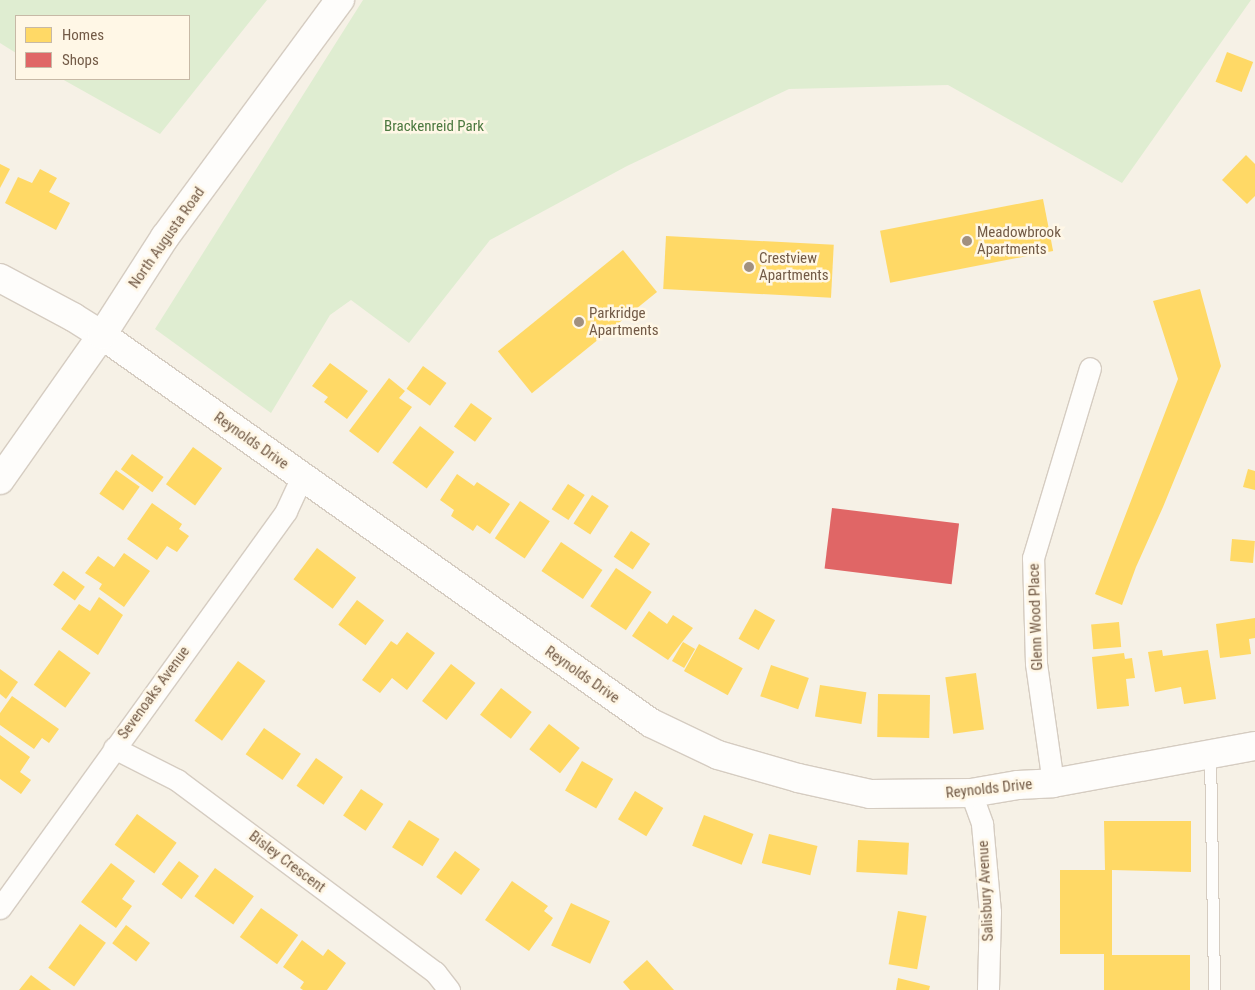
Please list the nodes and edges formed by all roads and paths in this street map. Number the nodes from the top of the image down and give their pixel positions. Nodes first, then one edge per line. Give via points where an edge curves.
1 (340, 0) edge
2 (0, 278) edge
3 (102, 335) junction
4 (1090, 368) dead end
5 (302, 476) junction
6 (0, 480) edge
7 (1255, 746) edge
8 (114, 748) junction
9 (1210, 753) junction
10 (1054, 783) junction
11 (971, 793) junction
12 (0, 908) edge
13 (449, 990) edge
14 (988, 990) edge
15 (1214, 990) edge

1 - 3 street, North Augusta Road via 165,237
2 - 3 street, Reynolds Drive
3 - 5 street, Reynolds Drive
3 - 6 street, North Augusta Road
4 - 10 street, Glenn Wood Place via 1033,558 1036,663
5 - 8 street, Sevenoaks Avenue via 286,512
5 - 11 street, Reynolds Drive via 651,723 718,755 870,794
7 - 9 street, Reynolds Drive
8 - 12 street, Sevenoaks Avenue
8 - 13 street, Bisley Crescent via 177,780 435,972
9 - 10 street, Reynolds Drive
9 - 15 lane
10 - 11 street, Reynolds Drive
11 - 14 street, Salisbury Avenue via 982,824 990,912

